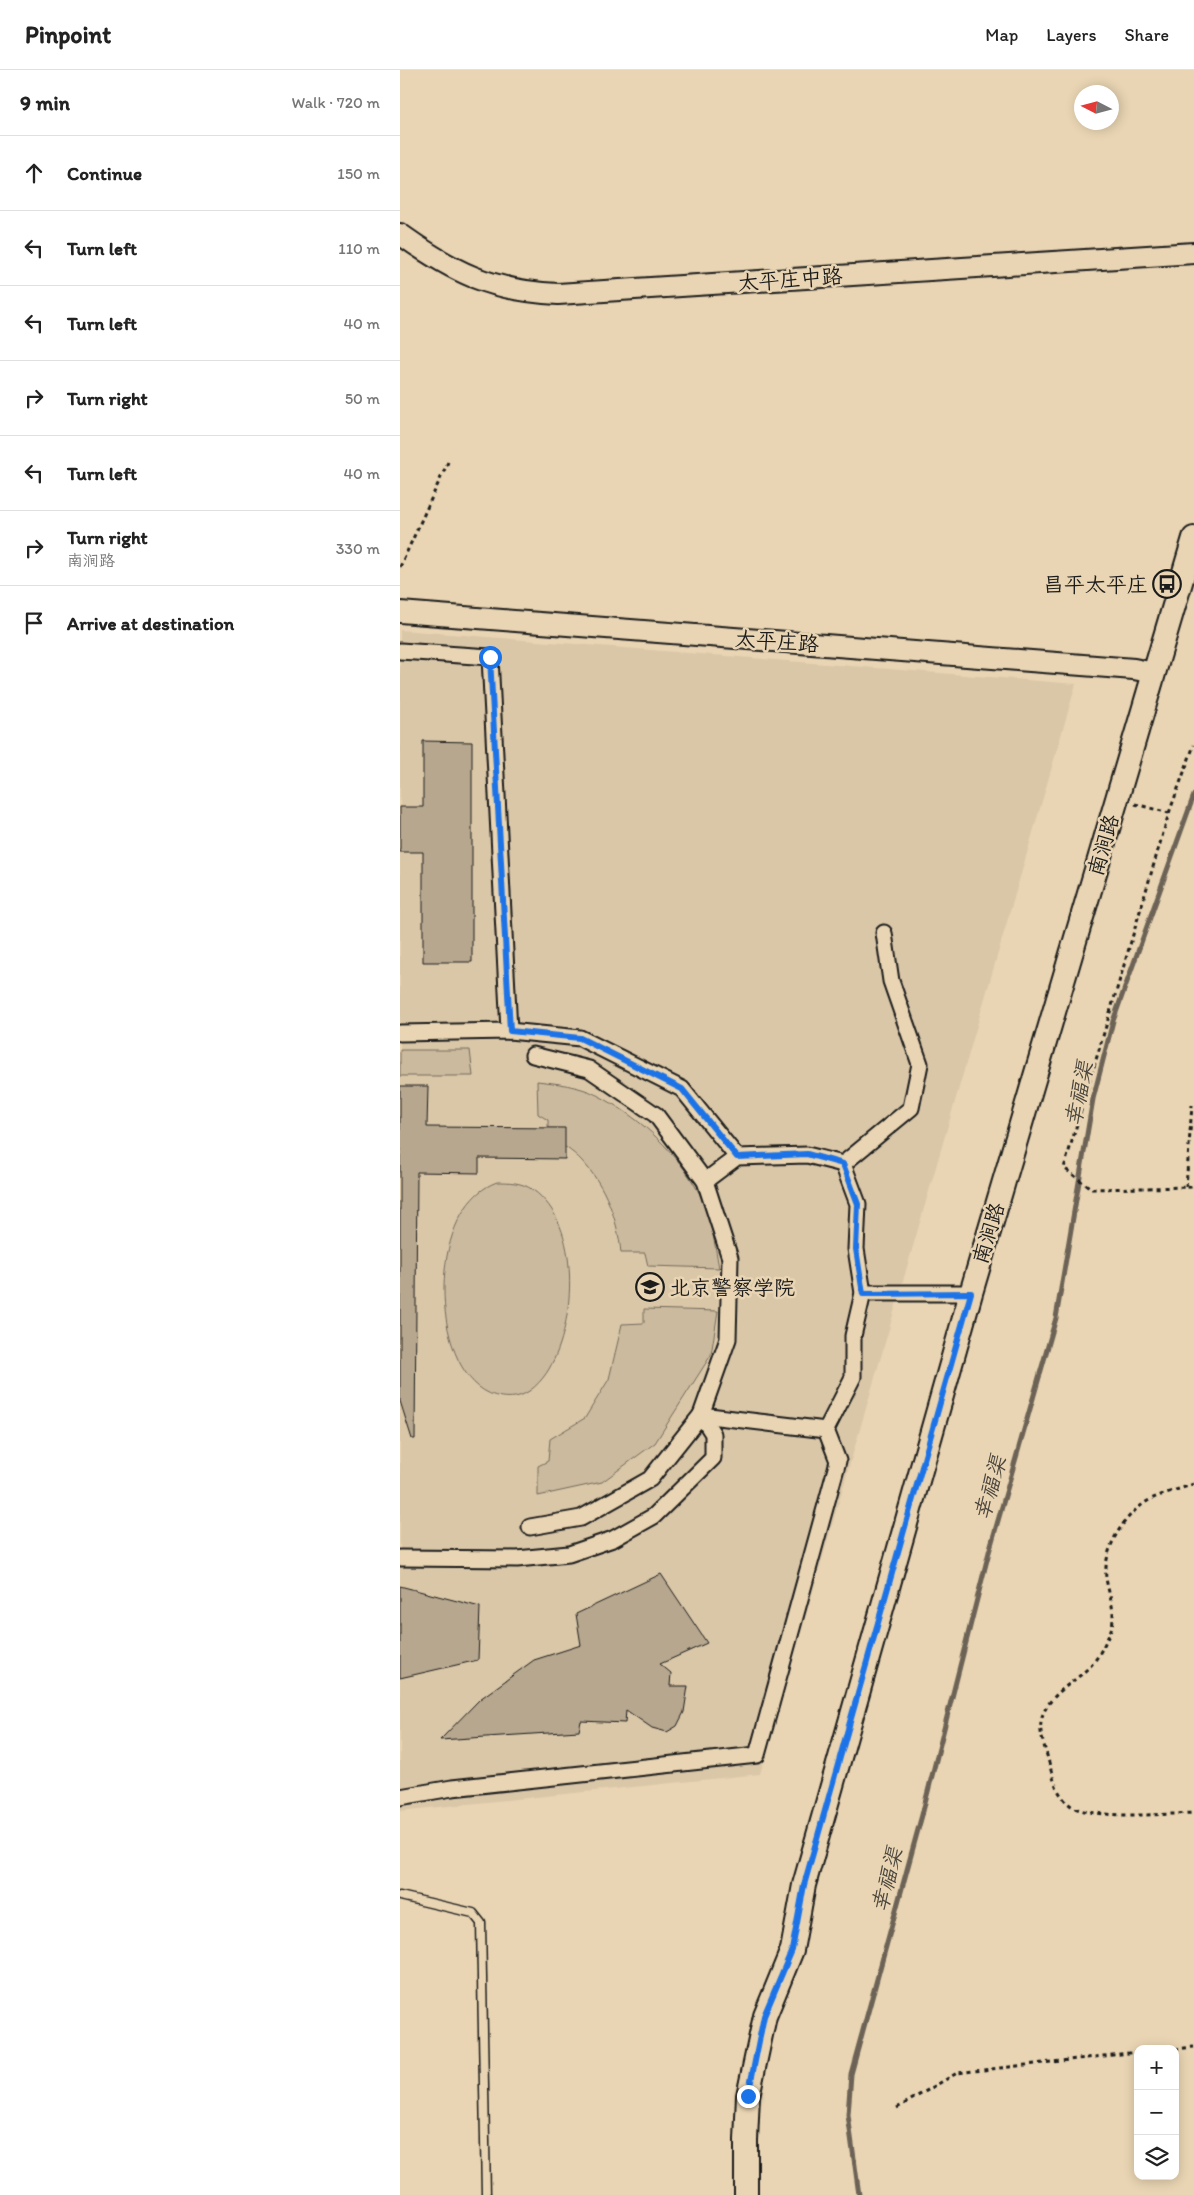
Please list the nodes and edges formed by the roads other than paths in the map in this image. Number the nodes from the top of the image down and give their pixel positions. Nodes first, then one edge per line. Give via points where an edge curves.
1 (400, 234) edge
2 (1194, 253) edge
3 (1194, 538) edge
4 (400, 612) edge
5 (400, 651) edge
6 (1154, 673) junction
7 (884, 933) dead end
8 (510, 1031) junction
9 (400, 1032) edge
10 (533, 1055) dead end
11 (737, 1157) junction
12 (843, 1164) junction
13 (705, 1180) junction
14 (971, 1293) junction
15 (863, 1294) junction
16 (701, 1415) junction
17 (826, 1430) junction
18 (530, 1527) dead end
19 (400, 1558) edge
20 (400, 1796) edge
21 (400, 1896) edge
22 (486, 2195) edge
23 (746, 2195) edge

1 - 2 street, 太平庄中路 via 454,268 480,280 504,289 558,294
3 - 6 main road, 南涧路
4 - 6 street, 太平庄路 via 1124,668
5 - 8 street via 490,657
6 - 14 main road, 南涧路
7 - 12 street via 891,981 920,1064 911,1108
8 - 9 street
8 - 11 street via 580,1038 682,1089
10 - 13 street via 589,1069 656,1115
11 - 12 street via 807,1154
11 - 13 street
12 - 15 street via 858,1204 856,1249
13 - 16 street via 730,1258 728,1339
14 - 15 street
14 - 23 main road, 南涧路 via 804,1885 792,1950 764,2016 748,2096
15 - 17 street via 853,1336 853,1377
16 - 17 street
16 - 18 street via 650,1479 581,1518
16 - 19 street via 713,1434 712,1458 654,1516 613,1539 569,1554 517,1559
17 - 20 street via 838,1461 757,1755
21 - 22 lane via 473,1914 481,1923

